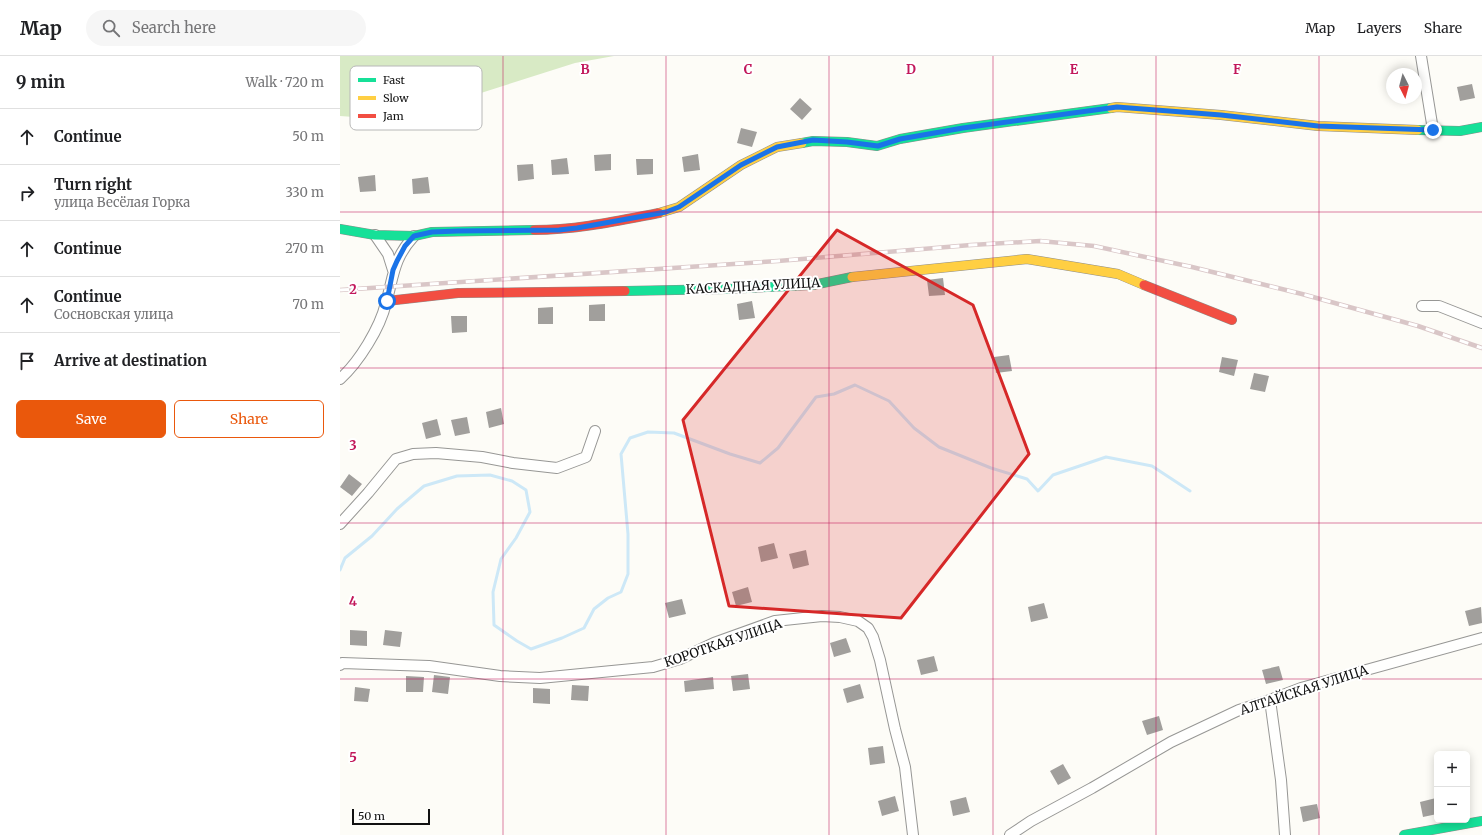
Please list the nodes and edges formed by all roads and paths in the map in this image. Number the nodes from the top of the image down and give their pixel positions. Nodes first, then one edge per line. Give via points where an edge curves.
1 (1421, 56) edge
2 (1482, 127) edge
3 (1433, 130) junction
4 (340, 229) edge
5 (375, 235) junction
6 (414, 236) junction
7 (393, 270) junction
8 (387, 301) junction
9 (1422, 306) dead end
10 (1232, 320) dead end
11 (1482, 323) edge
12 (340, 379) edge
13 (595, 431) dead end
14 (340, 524) edge
15 (1482, 638) edge
16 (340, 665) edge
17 (1270, 700) junction
18 (1482, 821) edge
19 (913, 835) edge
20 (1010, 835) edge
21 (1285, 835) edge
22 (1404, 835) edge

1 - 3 street
2 - 3 street via 1460,131
3 - 6 street via 1318,126 1117,107 963,128 900,139 878,146 813,140 777,147 741,165 679,207 666,212 559,230 432,232
4 - 5 street
5 - 6 street
5 - 7 street via 388,254
6 - 7 street via 405,246
7 - 8 street
8 - 10 street, КАСКАДНАЯ УЛИЦА via 458,293 726,289 813,285 858,276 1027,259 1118,274
8 - 12 street via 370,341
9 - 11 street via 1439,306
13 - 14 street via 586,457 557,468 436,453 413,454 396,459
15 - 17 street, АЛТАЙСКАЯ УЛИЦА via 1301,688
16 - 19 street, КОРОТКАЯ УЛИЦА via 342,663 429,666 500,676 540,678 653,667 680,659 714,643 775,621 822,616 858,621 868,628 880,660 905,767
17 - 20 street, АЛТАЙСКАЯ УЛИЦА via 1239,710 1171,742
17 - 21 street via 1282,780
18 - 22 street

